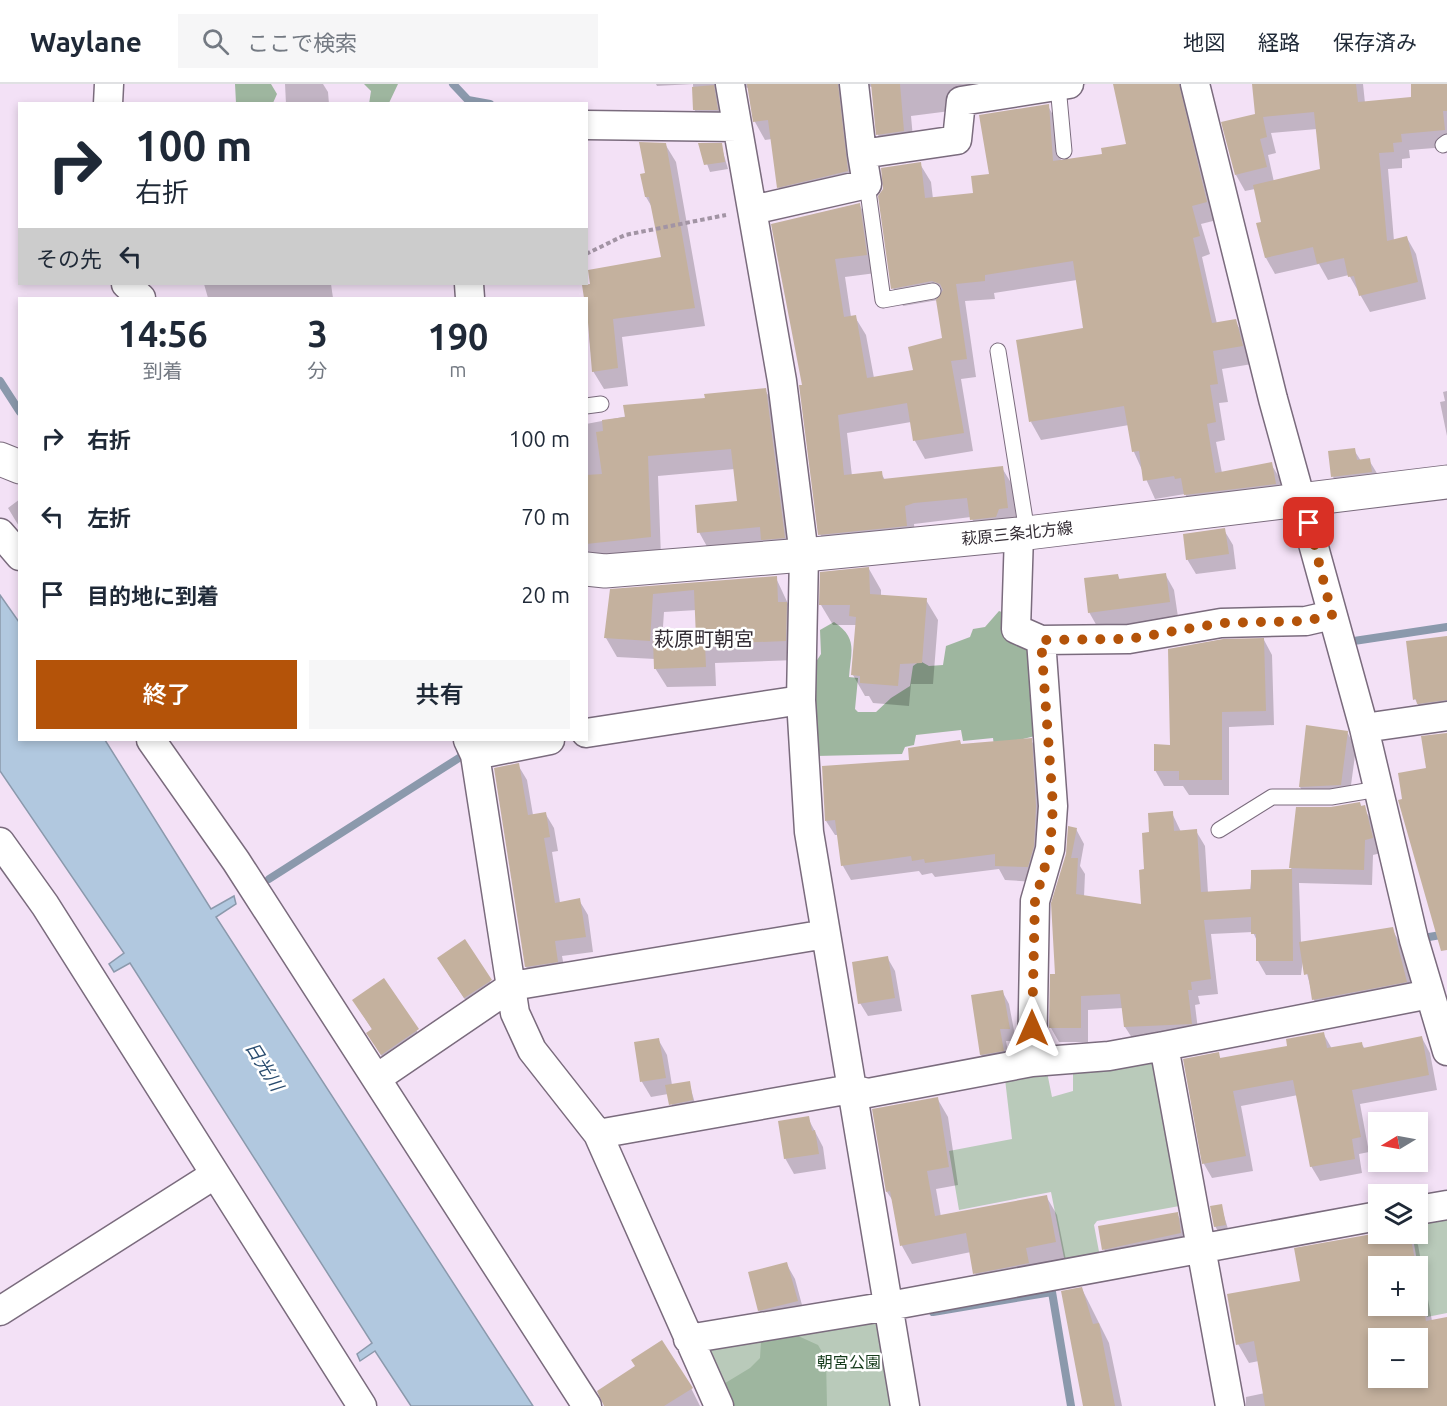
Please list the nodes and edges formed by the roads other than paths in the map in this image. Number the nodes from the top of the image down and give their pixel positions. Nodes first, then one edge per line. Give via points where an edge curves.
1 (109, 84) edge
2 (730, 84) edge
3 (854, 84) edge
4 (1195, 84) edge
5 (1064, 85) edge
6 (985, 90) edge
7 (108, 102) edge
8 (588, 125) edge
9 (737, 127) junction
10 (1064, 151) dead end
11 (862, 154) junction
12 (867, 184) junction
13 (753, 210) junction
14 (127, 285) edge
15 (933, 291) dead end
16 (140, 297) edge
17 (998, 351) dead end
18 (0, 459) edge
19 (18, 466) edge
20 (1447, 482) edge
21 (1303, 500) junction
22 (0, 533) edge
23 (1023, 533) junction
24 (18, 554) edge
25 (804, 555) junction
26 (588, 569) edge
27 (1332, 615) junction
28 (1041, 640) junction
29 (801, 700) junction
30 (1447, 716) edge
31 (1364, 728) junction
32 (588, 733) edge
33 (152, 741) edge
34 (539, 741) edge
35 (471, 747) edge
36 (1378, 789) junction
37 (1220, 830) dead end
38 (0, 842) edge
39 (826, 934) junction
40 (512, 986) junction
41 (1430, 994) junction
42 (1164, 1046) junction
43 (1447, 1051) edge
44 (1032, 1062) junction
45 (377, 1078) junction
46 (851, 1089) junction
47 (598, 1134) junction
48 (214, 1174) junction
49 (1447, 1204) edge
50 (1428, 1208) edge
51 (1368, 1218) edge
52 (1201, 1248) junction
53 (889, 1306) junction
54 (0, 1311) edge
55 (688, 1339) junction
56 (362, 1406) edge
57 (587, 1406) edge
58 (718, 1406) edge
59 (905, 1406) edge
60 (1230, 1406) edge

1 - 7 street
2 - 9 street
3 - 11 street
4 - 21 street via 1270,388
5 - 6 street
5 - 10 lane
6 - 11 street via 961,101 957,140
8 - 9 street
9 - 13 street
11 - 12 street
12 - 13 street
12 - 15 lane via 883,300
13 - 25 street via 782,381
14 - 16 street
17 - 23 lane
18 - 19 main road
20 - 21 main road, 萩原三条北方線
21 - 23 main road, 萩原三条北方線
21 - 27 street
22 - 24 street
23 - 25 main road, 萩原三条北方線
23 - 28 street via 1016,629
25 - 26 main road, 萩原三条北方線
25 - 29 street
27 - 28 street via 1306,621 1221,623 1129,639
27 - 31 street
28 - 44 street via 1053,806 1050,849 1035,901
29 - 32 street
29 - 39 street via 809,832
30 - 31 street
31 - 36 street
33 - 45 street via 236,861
34 - 35 street
35 - 40 street
36 - 37 lane via 1331,797 1272,797
36 - 41 street
38 - 48 street via 45,904
39 - 40 street
39 - 46 street
40 - 45 street
40 - 47 street via 515,1013 532,1050
41 - 42 street
41 - 43 street
42 - 44 street via 1109,1056
42 - 52 street
44 - 46 street via 868,1093
45 - 57 street
46 - 47 street
46 - 53 street
47 - 55 street
48 - 54 street
48 - 56 street
49 - 50 street
51 - 52 street
52 - 53 street
52 - 60 street
53 - 55 street
53 - 59 street
55 - 58 street

